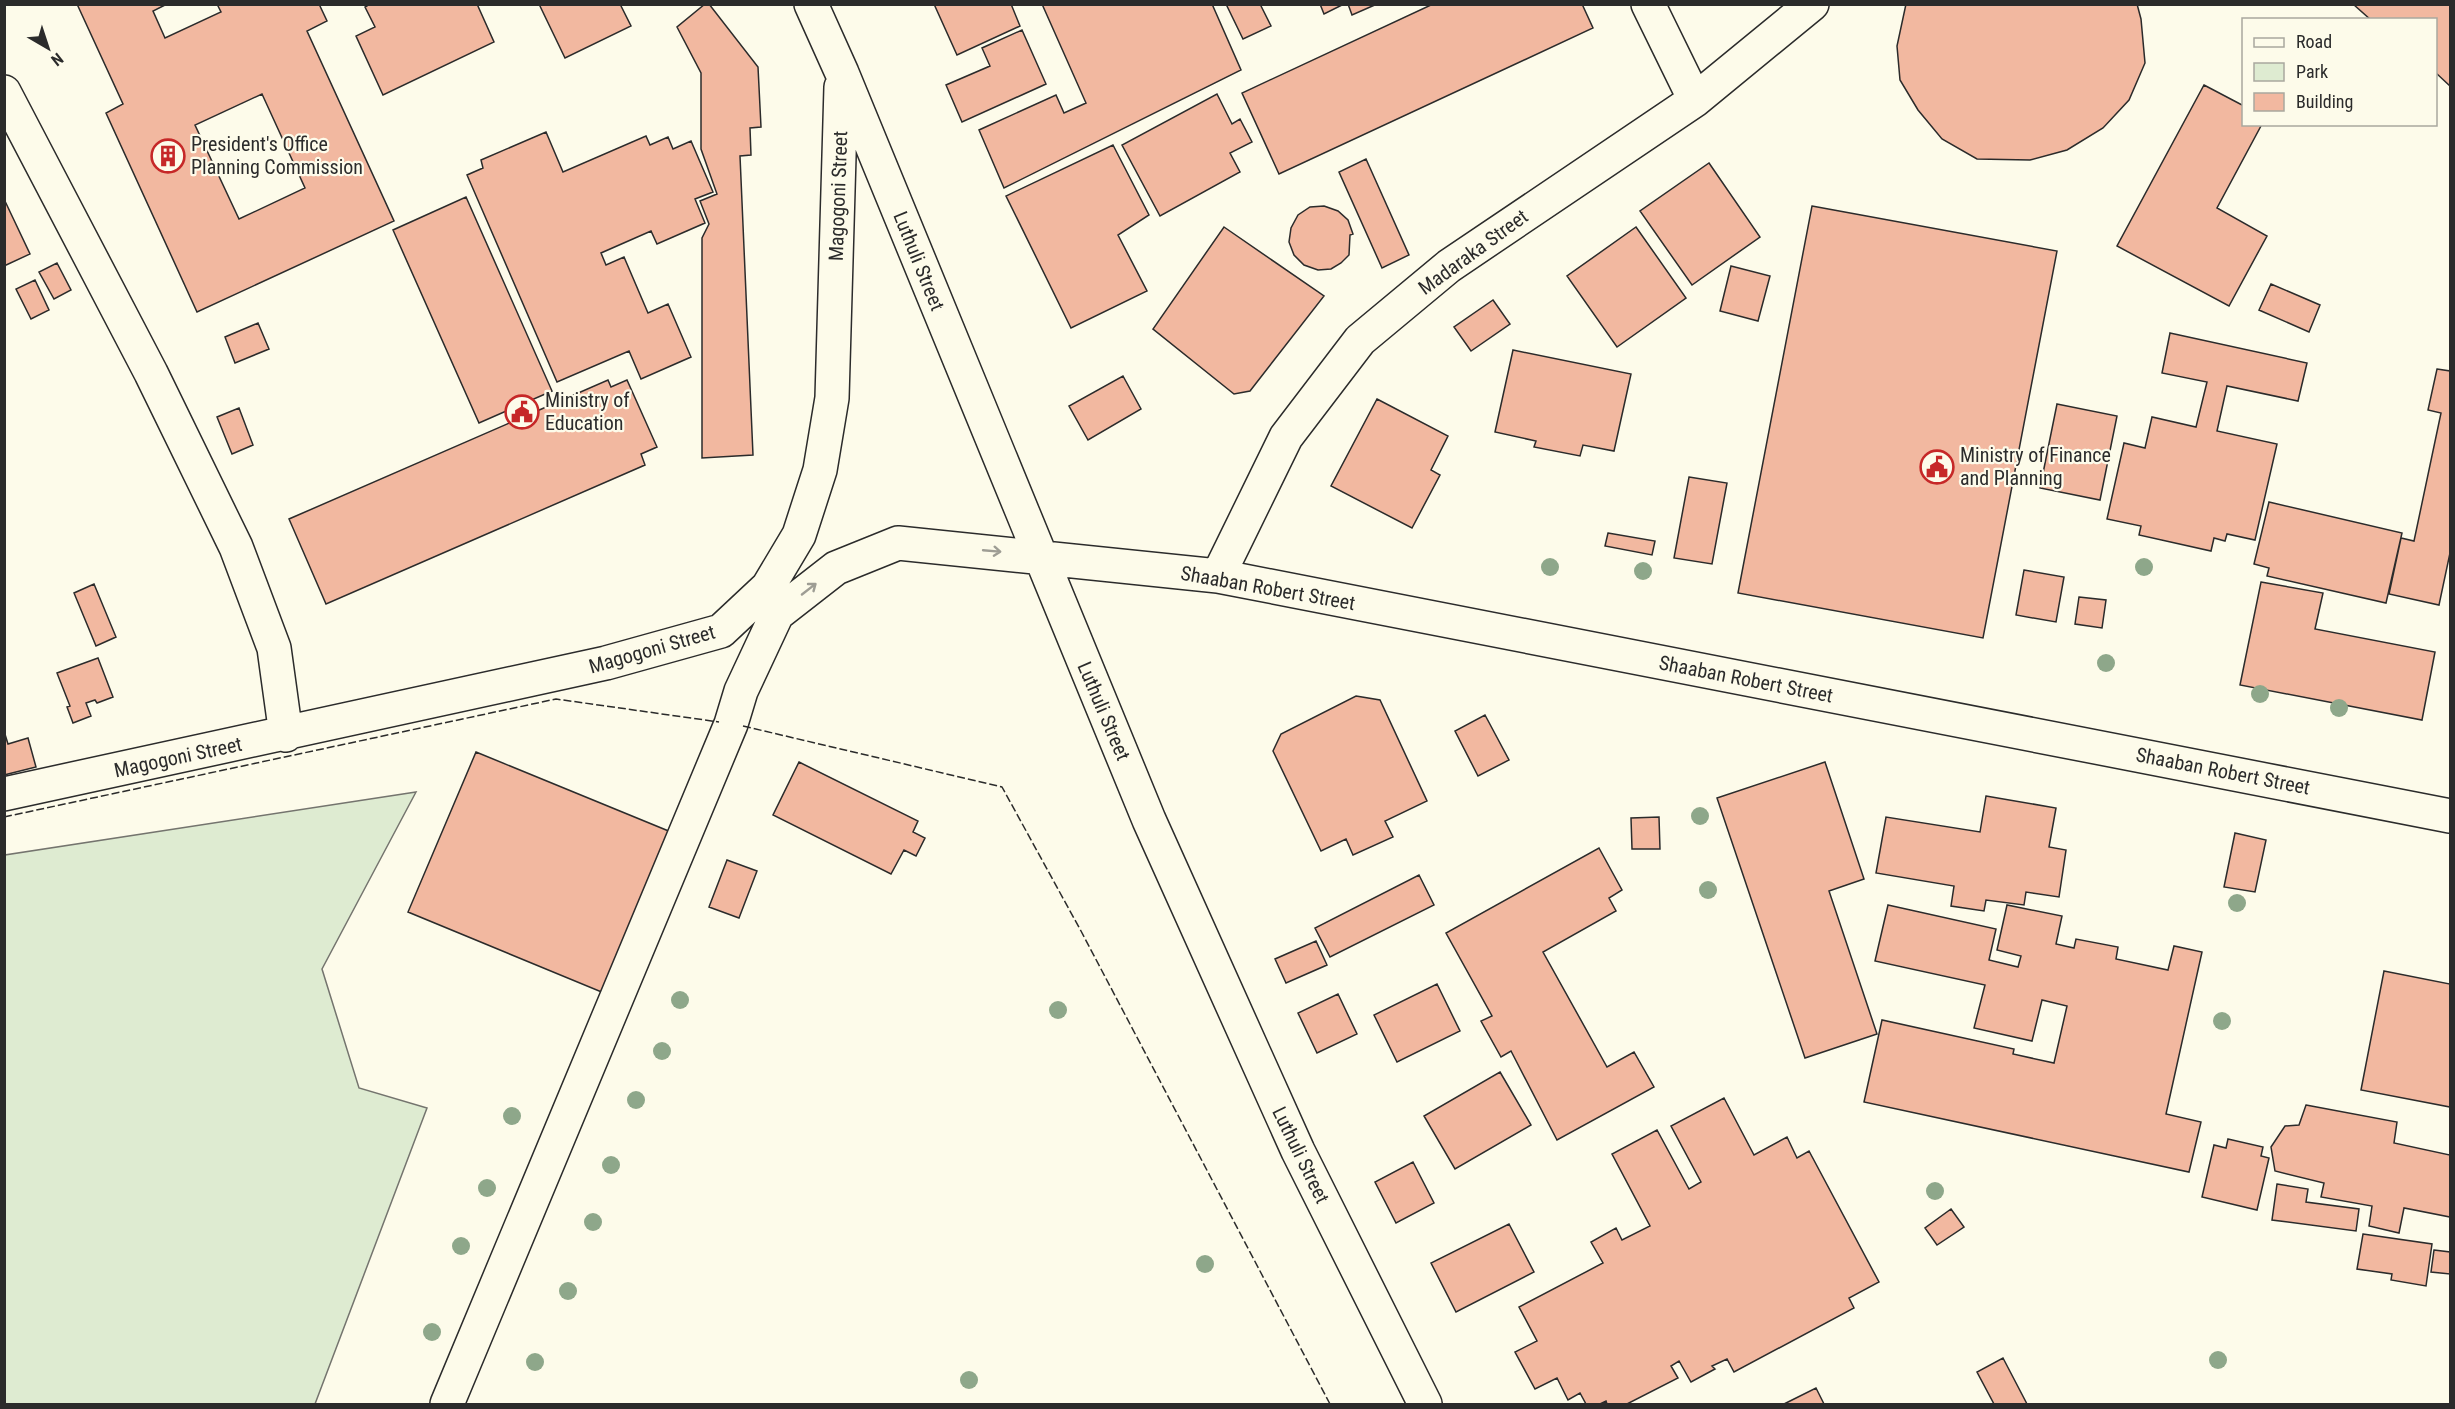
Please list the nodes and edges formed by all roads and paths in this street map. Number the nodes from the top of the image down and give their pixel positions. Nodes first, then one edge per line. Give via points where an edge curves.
1 (811, 4) edge
2 (1648, 4) edge
3 (1812, 4) edge
4 (842, 73) junction
5 (4, 92) edge
6 (1695, 100) junction
7 (1039, 555) junction
8 (1218, 576) junction
9 (773, 601) junction
10 (721, 631) junction
11 (752, 668) junction
12 (286, 735) junction
13 (4, 794) edge
14 (2451, 816) edge
15 (447, 1404) edge
16 (1425, 1404) edge

1 - 4 street, Luthuli Street
2 - 6 street
3 - 6 street, Madaraka Street
4 - 7 street, Luthuli Street
4 - 9 street, Magogoni Street via 832,398 820,470
5 - 12 street via 151,373 236,547 274,648
6 - 8 street, Madaraka Street via 1449,266 1360,340 1286,437
7 - 8 street, Shaaban Robert Street
9 -> 7 street, Shaaban Robert Street via 836,568 898,543
7 - 16 street, Luthuli Street via 1149,820 1298,1151
8 - 14 street, Shaaban Robert Street
9 - 10 street, Magogoni Street
9 - 11 street
10 - 11 street
10 - 12 street, Magogoni Street via 606,663
11 - 15 street
12 - 13 street, Magogoni Street

